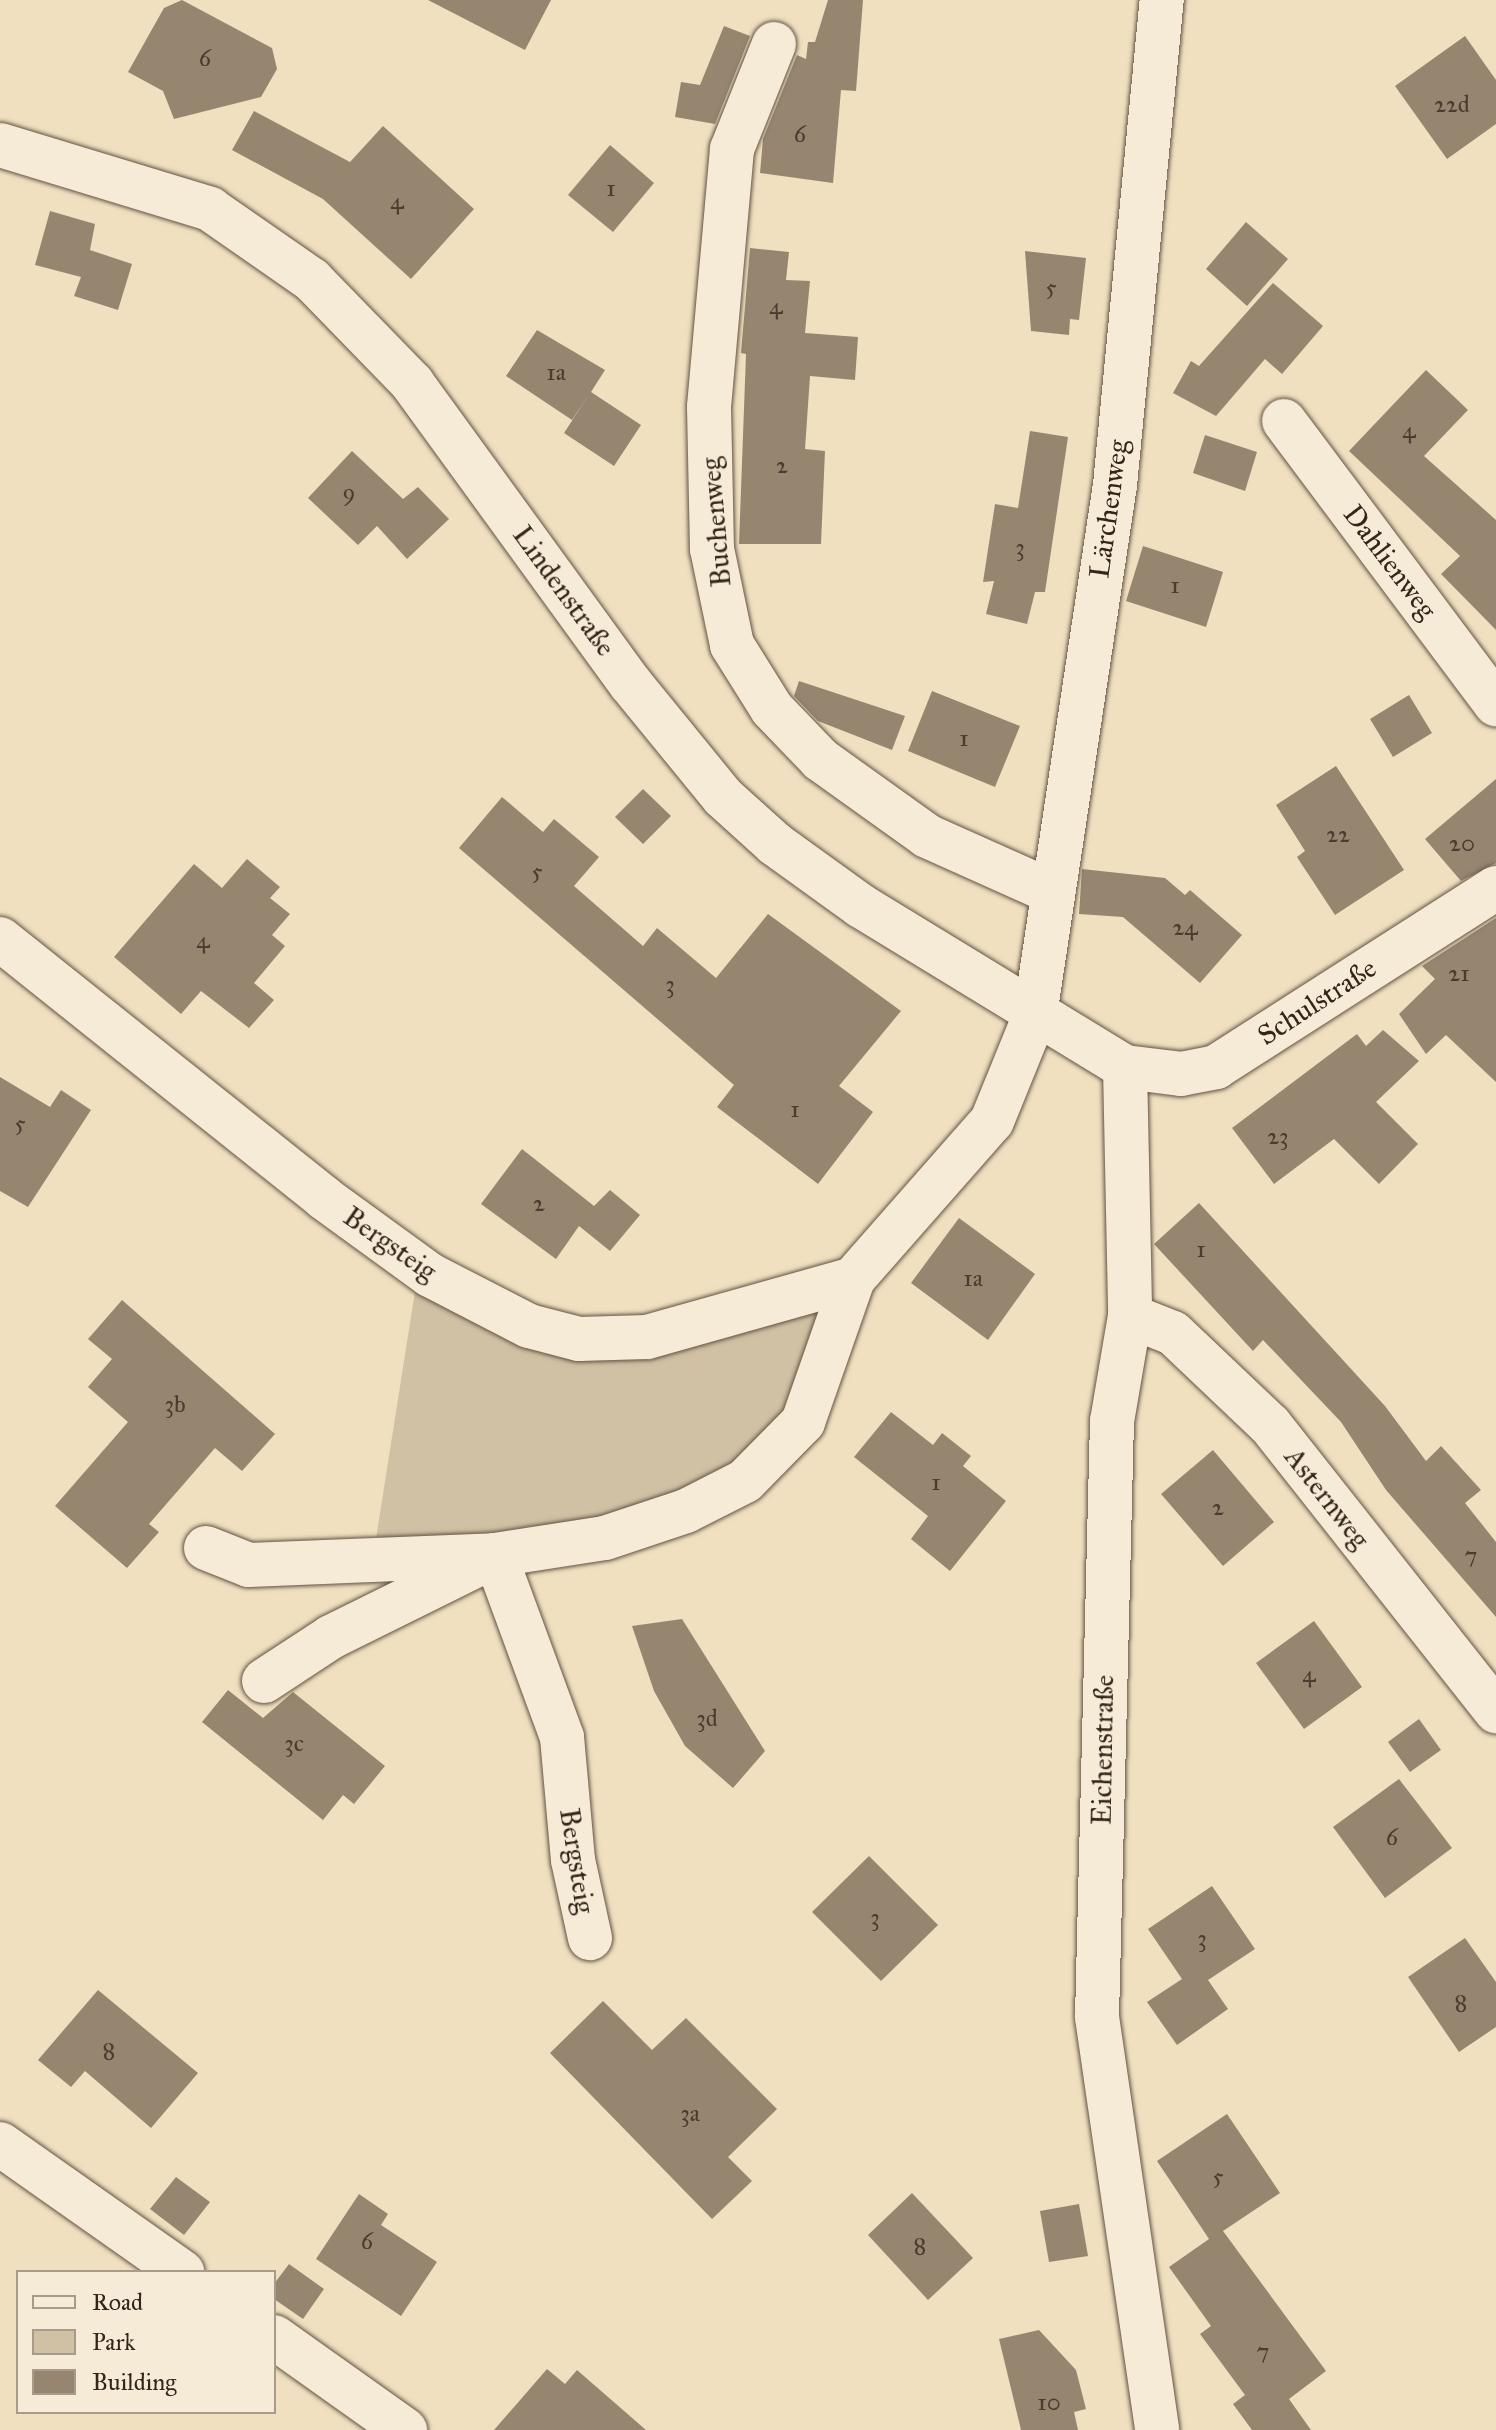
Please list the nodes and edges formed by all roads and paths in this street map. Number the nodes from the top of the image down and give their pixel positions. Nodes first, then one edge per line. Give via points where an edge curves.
1 (1162, 0) edge
2 (774, 44) dead end
3 (0, 145) edge
4 (1284, 421) dead end
5 (1496, 704) edge
6 (1496, 888) edge
7 (1050, 891) junction
8 (0, 939) edge
9 (1035, 1015) junction
10 (1125, 1067) junction
11 (853, 1279) junction
12 (1130, 1316) junction
13 (206, 1548) dead end
14 (495, 1555) junction
15 (264, 1681) dead end
16 (1496, 1711) edge
17 (590, 1938) dead end
18 (0, 2144) edge
19 (179, 2270) edge
20 (276, 2338) edge
21 (405, 2430) edge
22 (1157, 2430) edge

1 - 7 street, Lärchenweg via 1115,485
2 - 7 street, Buchenweg via 732,149 709,407 712,549 732,645 772,709 821,760 927,836
3 - 9 street, Lindenstraße via 210,209 312,280 412,383 630,683 723,797 775,844 861,906
4 - 5 street, Dahlienweg
6 - 10 street, Schulstraße via 1216,1067 1181,1074
7 - 9 street, Lärchenweg
8 - 11 street, Bergsteig via 324,1198 430,1275 529,1326 579,1339 647,1337
9 - 10 street, Lindenstraße
9 - 11 street via 992,1121
10 - 12 street, Eichenstraße
11 - 14 street via 803,1422 745,1481 686,1511 605,1538
12 - 16 street, Asternweg via 1173,1333 1270,1425
12 - 22 street, Eichenstraße via 1112,1421 1097,2017
13 - 14 street via 249,1565
14 - 15 street via 331,1637
14 - 17 street, Bergsteig via 562,1737 573,1860
18 - 19 street
20 - 21 street

